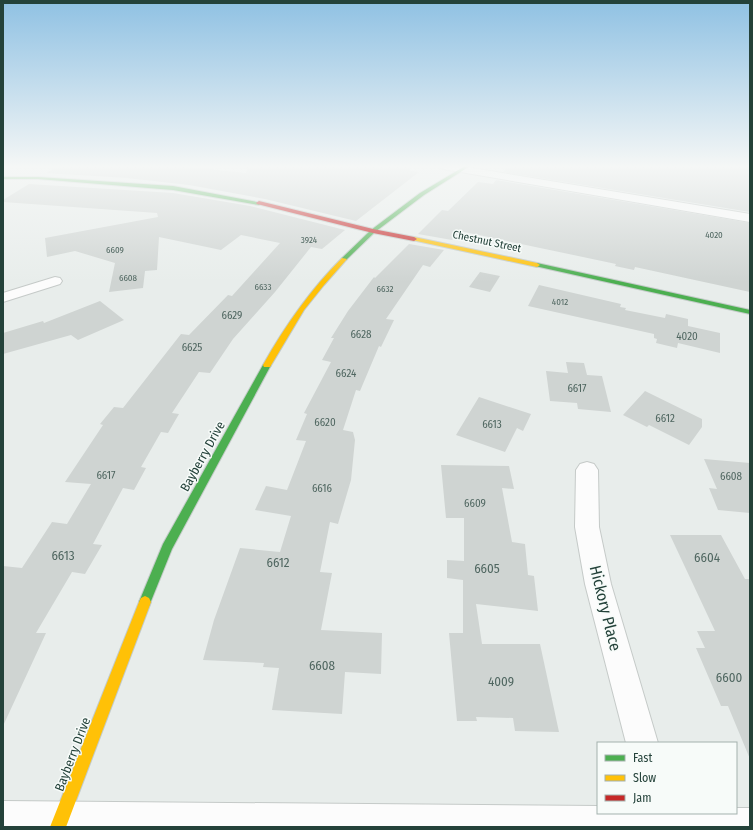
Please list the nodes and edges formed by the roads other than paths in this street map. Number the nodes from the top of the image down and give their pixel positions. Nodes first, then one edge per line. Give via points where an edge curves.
1 (265, 205) edge
2 (407, 205) edge
3 (674, 205) edge
4 (750, 218) edge
5 (373, 231) junction
6 (55, 281) dead end
7 (3, 298) edge
8 (750, 312) edge
9 (587, 470) dead end
10 (642, 742) edge
11 (3, 818) edge
12 (663, 819) edge
13 (59, 823) edge
14 (750, 826) edge

1 - 5 street, Chestnut Street
2 - 5 street, Bayberry Drive
3 - 4 street
5 - 8 street, Chestnut Street via 457,247
5 - 13 street, Bayberry Drive via 329,274 302,306 272,355 167,547
6 - 7 street
9 - 10 street, Hickory Place via 587,527 598,584
11 - 13 street
12 - 13 street
12 - 14 street

